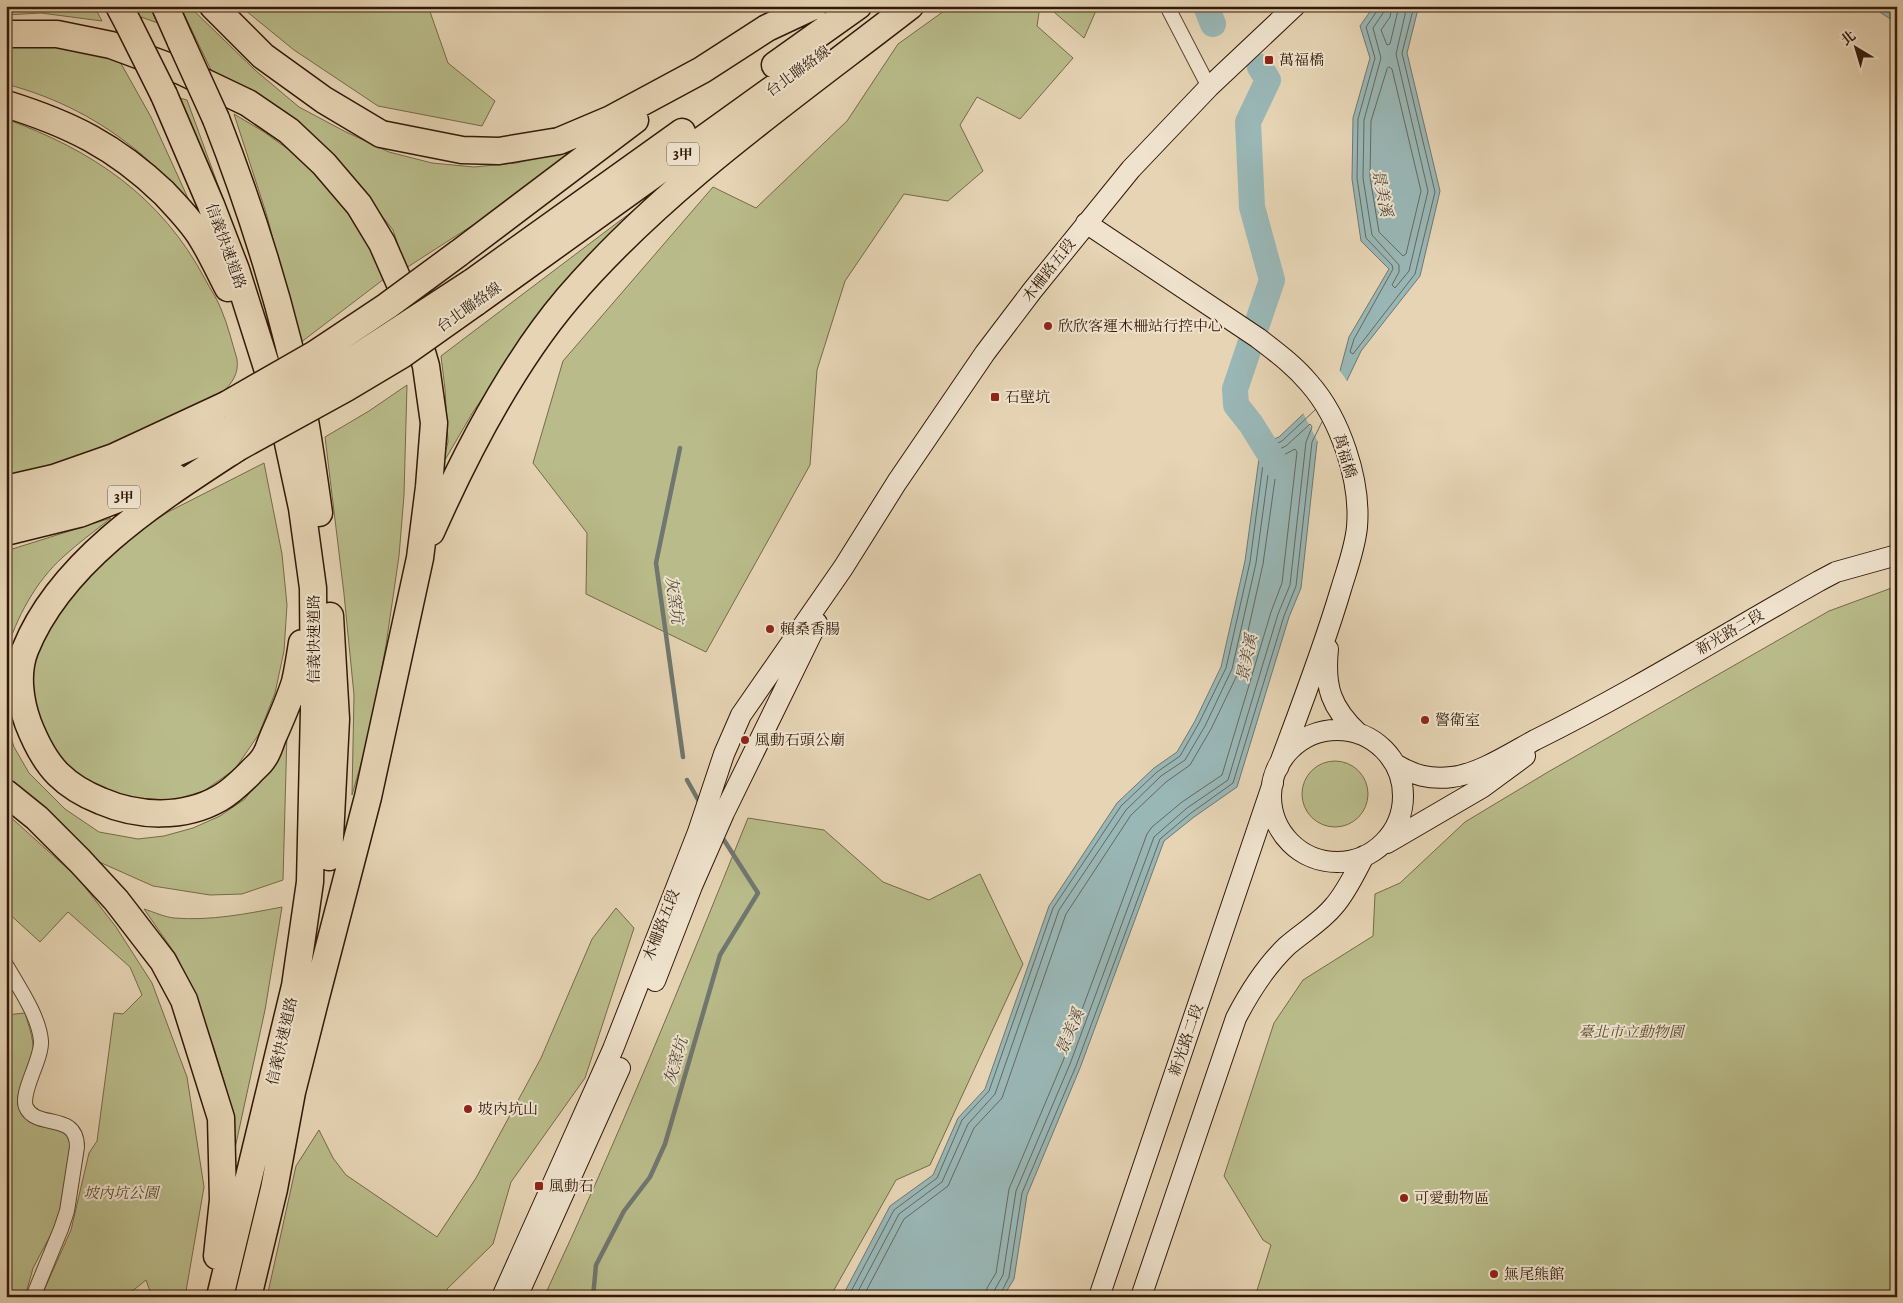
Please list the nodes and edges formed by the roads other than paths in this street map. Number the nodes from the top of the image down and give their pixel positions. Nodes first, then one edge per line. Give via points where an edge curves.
1 (165, 6) edge
2 (213, 6) edge
3 (814, 6) edge
4 (858, 6) edge
5 (891, 6) edge
6 (910, 6) edge
7 (1168, 6) edge
8 (1295, 6) edge
9 (124, 15) edge
10 (6, 34) edge
11 (702, 70) junction
12 (1209, 87) junction
13 (6, 104) edge
14 (1086, 223) junction
15 (473, 293) junction
16 (263, 354) junction
17 (231, 428) junction
18 (6, 489) edge
19 (302, 508) junction
20 (6, 513) edge
21 (6, 532) edge
22 (1353, 548) joint
23 (1897, 555) edge
24 (420, 558) junction
25 (843, 568) junction
26 (1331, 625) junction
27 (754, 695) junction
28 (771, 717) junction
29 (1569, 724) junction
30 (1359, 734) junction
31 (1395, 764) junction
32 (1275, 775) junction
33 (6, 793) edge
34 (721, 798) junction
35 (1370, 853) junction
36 (6, 965) edge
37 (316, 997) junction
38 (33, 1297) edge
39 (212, 1297) edge
40 (220, 1297) edge
41 (248, 1297) edge
42 (502, 1297) edge
43 (517, 1297) edge
44 (1099, 1297) edge
45 (1141, 1297) edge

1 - 37 highway, 信義快速道路, bridge via 216,119 252,216 288,342 308,436 327,565 336,719 330,847
2 - 11 highway via 263,56 324,100 382,134 462,150 499,151 559,141 611,119
3 - 11 highway via 767,28
4 - 15 highway, 台北聯絡線 / 3甲
5 - 15 highway, 台北聯絡線 / 3甲
6 - 24 highway via 664,202 567,299 533,345 472,446
7 - 12 street
8 - 12 street, 木柵路五段
9 - 16 highway, 信義快速道路, bridge via 164,95 211,205
10 - 24 highway via 57,34 111,44 181,71 248,103 289,131 324,164 359,205 382,243 407,300 426,366 434,423
11 - 17 highway, bridge via 387,306 315,354
12 - 14 street, 木柵路五段 via 1127,173
13 - 16 highway via 83,133 117,153 178,207 200,236
14 - 22 street, 萬福橋 via 1258,338 1311,384 1334,421 1349,460 1357,504
14 - 25 street, 木柵路五段 via 985,353
15 - 17 highway, 台北聯絡線 / 3甲, bridge via 403,354 354,384
16 - 19 highway, 信義快速道路 via 282,415
17 - 18 highway via 114,457 54,478
17 - 19 highway via 172,490 126,524 90,558 40,619 25,651 20,676 22,708 37,745 58,774 86,794 117,808 154,814 189,810 219,799 237,786 264,758 295,681 306,623
17 - 20 highway, 台北聯絡線 / 3甲 via 116,479
17 - 21 highway, 台北聯絡線 / 3甲 via 167,480 79,514
19 - 40 highway, 信義快速道路 via 314,588 310,882 295,986
22 - 26 street, 新光路二段
23 - 29 street, 新光路二段 via 1836,572
24 - 37 highway via 368,797
25 - 27 street, 木柵路五段
25 - 28 street, 木柵路五段
26 - 30 street, 新光路二段 via 1326,680 1337,710
26 - 32 street, 新光路二段
27 - 28 street via 761,698
27 - 34 street, 木柵路五段 via 724,754
28 - 34 street, 木柵路五段
29 - 31 street, 新光路二段 via 1475,771 1453,777 1418,776
29 - 35 street, 新光路二段 via 1483,788
30 - 31 street via 1386,751
30 - 32 street via 1328,731 1312,736 1287,754
31 - 35 street via 1402,786 1402,810 1388,838
32 - 35 street via 1271,797 1273,811 1282,831 1296,848 1315,858 1336,862 1350,861
32 - 44 street, 新光路二段
33 - 39 highway via 37,818 116,900 163,961 184,1000 221,1118 223,1200
34 - 42 street, 木柵路五段
34 - 43 street, 木柵路五段 via 692,886 608,1097
35 - 45 street via 1335,906 1269,965 1236,1018
36 - 38 street via 30,1010 41,1041 25,1105 30,1113 71,1129 78,1147 67,1211
37 - 41 highway, 信義快速道路

